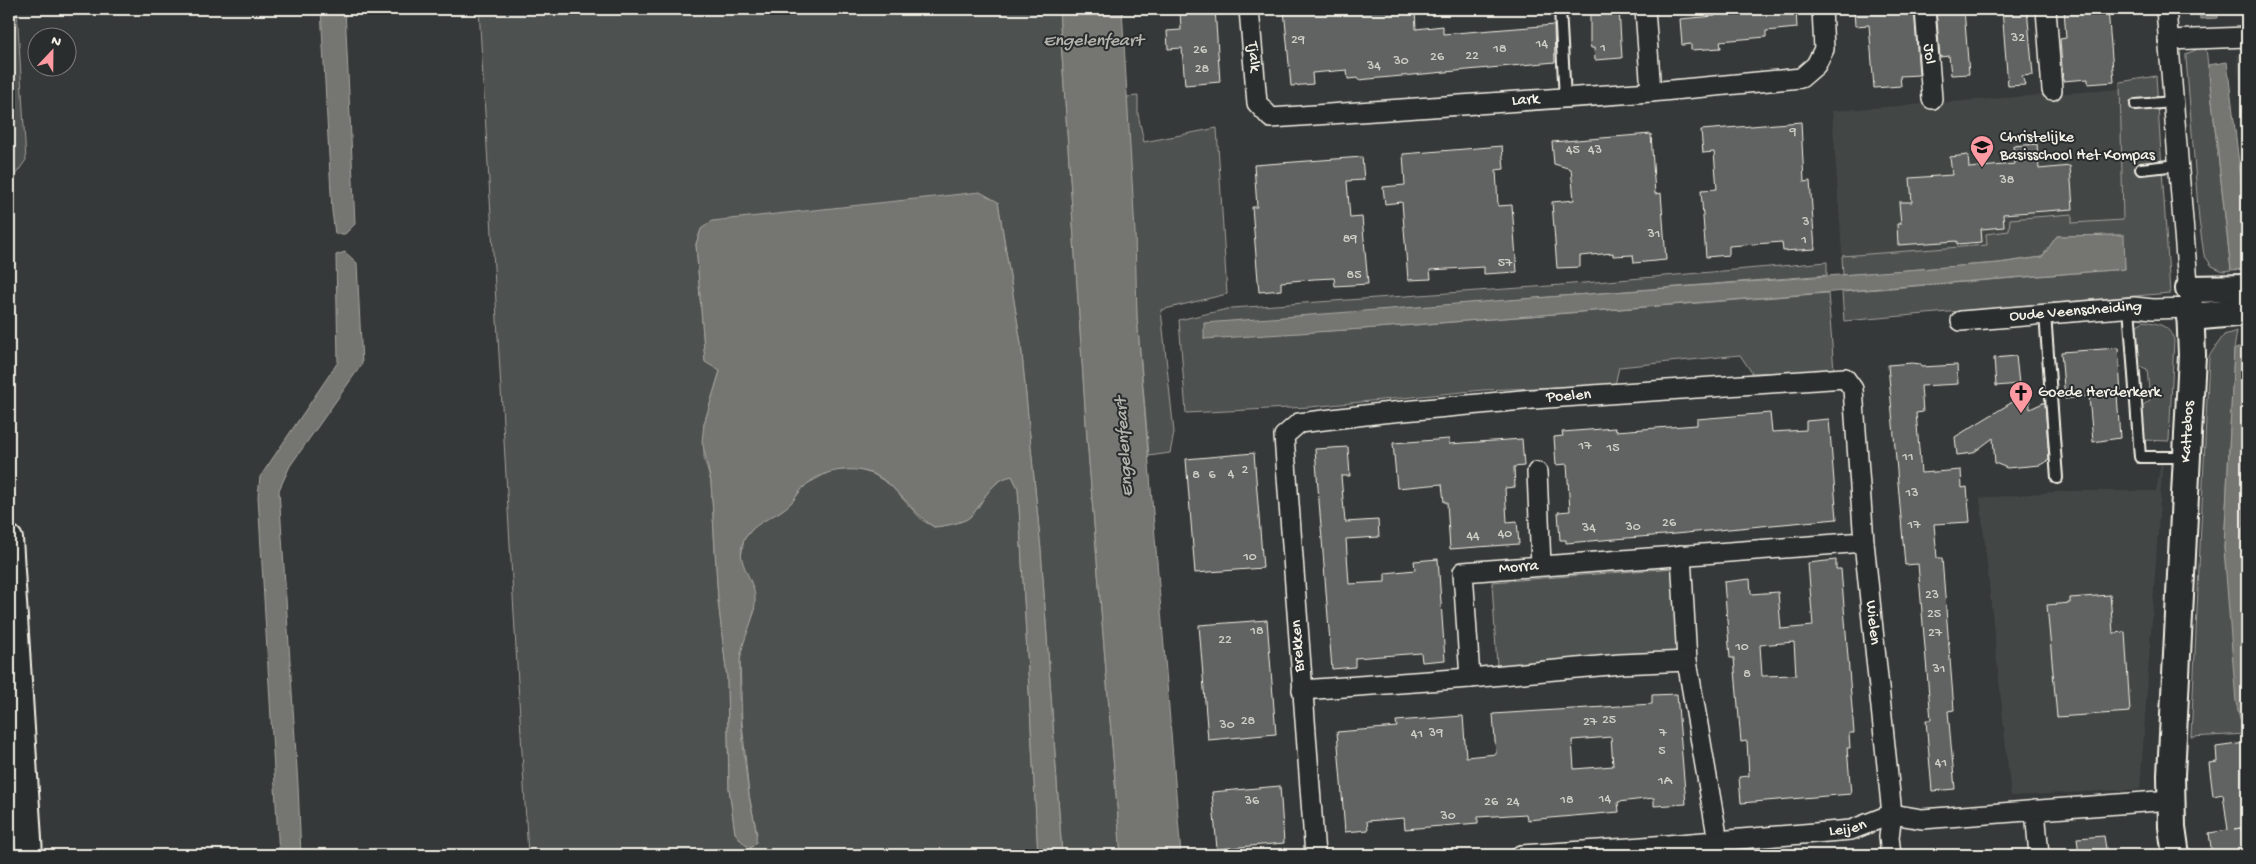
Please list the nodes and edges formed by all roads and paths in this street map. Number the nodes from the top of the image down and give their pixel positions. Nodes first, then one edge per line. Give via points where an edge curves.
1 (1249, 9) edge
2 (1560, 9) edge
3 (1645, 9) edge
4 (1822, 9) edge
5 (1925, 9) edge
6 (2046, 9) edge
7 (2166, 9) edge
8 (2247, 37) edge
9 (2168, 40) junction
10 (2052, 90) dead end
11 (1651, 92) junction
12 (1565, 98) junction
13 (1932, 99) dead end
14 (2173, 102) junction
15 (1258, 103) joint
16 (2136, 105) dead end
17 (2179, 166) junction
18 (2141, 169) dead end
19 (2247, 288) edge
20 (2190, 304) junction
21 (2130, 307) junction
22 (2247, 312) edge
23 (2045, 314) junction
24 (1961, 321) dead end
25 (1853, 389) joint
26 (1284, 436) joint
27 (2187, 458) junction
28 (1537, 472) dead end
29 (2057, 478) dead end
30 (9, 539) edge
31 (1864, 542) junction
32 (1681, 555) junction
33 (1541, 566) junction
34 (1688, 661) junction
35 (1470, 678) junction
36 (1302, 690) junction
37 (2171, 800) junction
38 (2035, 810) junction
39 (1892, 814) junction
40 (1718, 841) junction
41 (29, 855) edge
42 (1315, 855) edge
43 (1521, 855) edge
44 (1891, 855) edge
45 (2039, 855) edge
46 (2176, 855) edge

1 - 15 street, Tjalk
2 - 12 lane
3 - 11 street
4 - 11 street, Lark via 1824,49 1816,66 1800,78
5 - 13 street, Jol
6 - 10 street
7 - 9 street, Kattebos
8 - 9 street
9 - 14 street, Kattebos
11 - 12 street, Lark
12 - 15 street, Lark via 1271,118
14 - 16 lane
14 - 17 street, Kattebos
17 - 18 lane
17 - 20 street, Kattebos
19 - 20 street, Oude Veenscheiding
20 - 21 street, Oude Veenscheiding via 2153,309
20 - 22 street, Oude Veenscheiding
20 - 27 street, Kattebos via 2192,352
21 - 23 street, Oude Veenscheiding
21 - 27 lane via 2140,457
23 - 24 street, Oude Veenscheiding
23 - 29 lane
25 - 26 street, Poelen via 1845,378 1532,399 1299,423
25 - 31 street, Wielen
26 - 36 street, Brekken
27 - 37 street, Kattebos
28 - 33 street
30 - 41 street
31 - 32 street, Morra
31 - 39 street, Wielen
32 - 33 street, Morra
32 - 34 street
33 - 35 street, Morra via 1462,572
34 - 35 street
34 - 40 street
35 - 36 street
36 - 42 street, Brekken
37 - 38 street
37 - 46 street, Kattebos
38 - 39 street via 1922,819
38 - 45 street
39 - 40 street, Leijen via 1851,830
39 - 44 street, Wielen
40 - 43 street, Leijen

